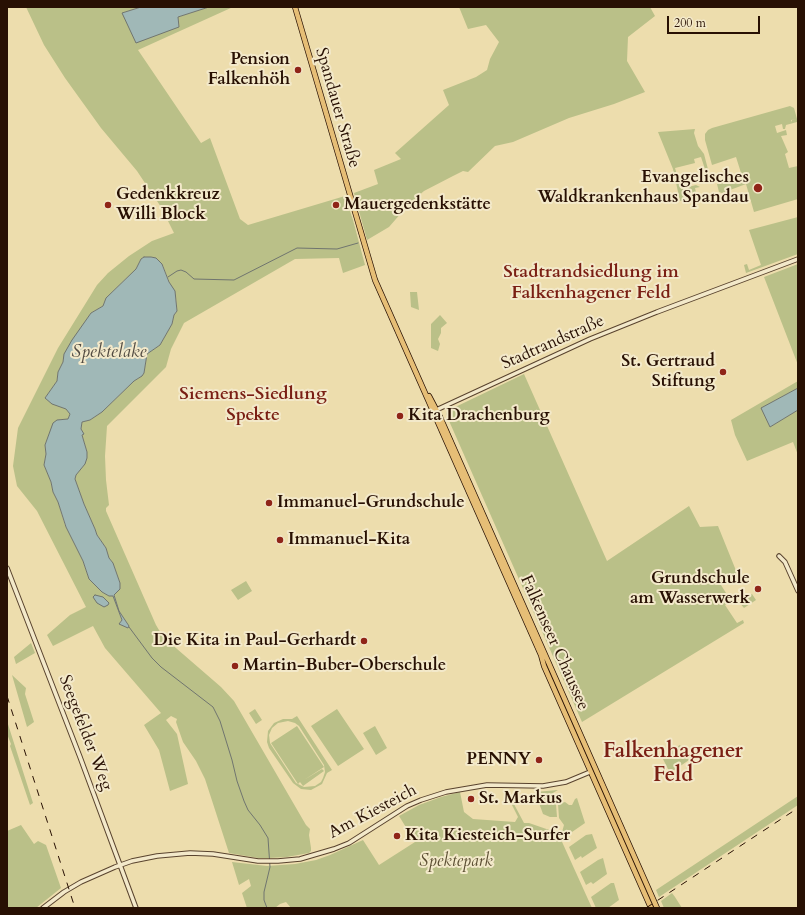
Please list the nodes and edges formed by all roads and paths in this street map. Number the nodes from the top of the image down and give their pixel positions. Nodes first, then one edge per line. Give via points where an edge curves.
1 (295, 7) edge
2 (355, 215) joint
3 (798, 259) edge
4 (435, 411) junction
5 (779, 556) dead end
6 (7, 568) edge
7 (798, 591) edge
8 (515, 592) junction
9 (596, 769) junction
10 (590, 772) junction
11 (120, 865) junction
12 (43, 908) edge
13 (136, 908) edge
14 (651, 908) edge
15 (657, 908) edge

1 - 2 main road, Spandauer Straße
2 - 4 main road, Falkenseer Chaussee via 375,280
3 - 4 street, Stadtrandstraße via 590,339
4 - 8 main road, Falkenseer Chaussee
5 - 7 street via 785,562
6 - 11 street, Seegefelder Weg
8 - 9 main road, Falkenseer Chaussee
8 - 10 main road, Falkenseer Chaussee
9 - 10 main road
9 - 15 main road, Falkenseer Chaussee
10 - 11 street, Am Kiesteich via 566,782 543,786 487,785 446,792 408,806 361,836 334,849 288,861 258,861 190,853 157,856
10 - 14 main road, Falkenseer Chaussee
11 - 12 street, Am Kiesteich via 81,882
11 - 13 street, Seegefelder Weg

